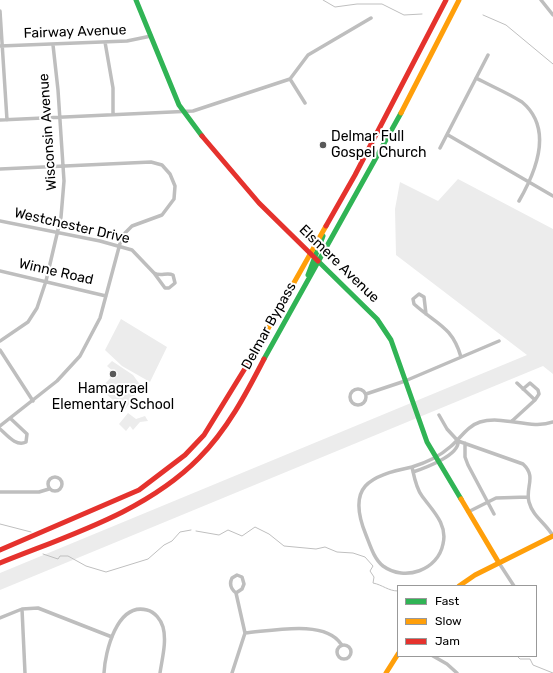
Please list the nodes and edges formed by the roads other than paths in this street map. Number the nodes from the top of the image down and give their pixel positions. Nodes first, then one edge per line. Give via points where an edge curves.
1 (136, 0) edge
2 (446, 0) edge
3 (460, 0) edge
4 (541, 0) edge
5 (0, 11) edge
6 (553, 15) edge
7 (371, 24) dead end
8 (150, 36) junction
9 (104, 42) junction
10 (53, 45) junction
11 (1, 46) edge
12 (488, 55) dead end
13 (476, 78) junction
14 (290, 79) junction
15 (305, 103) dead end
16 (183, 112) junction
17 (113, 114) junction
18 (60, 117) junction
19 (0, 120) edge
20 (7, 120) junction
21 (544, 129) dead end
22 (448, 135) junction
23 (440, 148) dead end
24 (542, 161) dead end
25 (63, 166) junction
26 (0, 169) edge
27 (530, 182) junction
28 (553, 196) edge
29 (341, 198) junction
30 (519, 200) dead end
31 (0, 220) edge
32 (57, 233) junction
33 (118, 246) junction
34 (310, 253) junction
35 (315, 258) junction
36 (319, 262) junction
37 (0, 271) edge
38 (154, 273) junction
39 (46, 281) junction
40 (106, 296) junction
41 (426, 314) junction
42 (285, 321) junction
43 (0, 341) edge
44 (498, 341) dead end
45 (0, 350) edge
46 (461, 357) junction
47 (405, 381) junction
48 (517, 383) dead end
49 (523, 389) junction
50 (366, 394) junction
51 (535, 400) junction
52 (33, 401) junction
53 (439, 415) dead end
54 (10, 418) junction
55 (512, 421) junction
56 (553, 422) edge
57 (0, 427) edge
58 (458, 441) junction
59 (465, 443) junction
60 (436, 459) junction
61 (412, 467) junction
62 (413, 472) junction
63 (49, 489) junction
64 (0, 492) edge
65 (528, 497) junction
66 (486, 502) junction
67 (468, 512) junction
68 (494, 514) dead end
69 (553, 536) edge
70 (0, 550) edge
71 (0, 563) edge
72 (499, 563) junction
73 (461, 585) edge
74 (513, 585) edge
75 (236, 593) junction
76 (22, 609) junction
77 (0, 618) edge
78 (245, 633) junction
79 (112, 637) junction
80 (341, 644) junction
81 (397, 656) edge
82 (434, 657) edge
83 (25, 673) edge
84 (104, 673) edge
85 (160, 673) edge
86 (232, 673) edge
87 (386, 673) edge
88 (457, 673) edge

1 - 8 main road, Elsmere Avenue
2 - 29 main road, Delmar Bypass
3 - 36 main road, Delmar Bypass
4 - 6 street
5 - 11 street
7 - 14 street via 369,19 308,55
8 - 9 street, Fairway Avenue via 136,40
8 - 16 main road, Elsmere Avenue
9 - 10 street, Fairway Avenue
9 - 17 street via 113,88
10 - 11 street, Fairway Avenue
10 - 18 street, Wisconsin Avenue
11 - 20 street
12 - 13 street
13 - 21 street via 529,107
13 - 22 street
14 - 15 street
14 - 16 street via 204,108
16 - 17 street
16 - 34 main road, Elsmere Avenue via 259,203
17 - 18 street
18 - 20 street
18 - 25 street, Wisconsin Avenue
19 - 20 street
22 - 23 street
22 - 27 street
24 - 27 street
25 - 26 street
25 - 32 street, Wisconsin Avenue via 63,202
25 - 33 street via 151,162 162,166 170,174 176,193 167,211 158,218 127,229
27 - 28 street
27 - 30 street
29 - 34 main road, Delmar Bypass
29 - 35 main road
31 - 32 street, Westchester Drive
32 - 33 street, Westchester Drive
32 - 39 street, Wisconsin Avenue
33 - 38 street, Westchester Drive via 132,250
33 - 40 street
34 - 35 main road, Elsmere Avenue
34 - 70 main road, Delmar Bypass via 226,402 204,435 185,455 146,486 124,498
35 - 36 main road, Elsmere Avenue
35 - 42 main road
36 - 42 main road, Delmar Bypass
36 - 47 main road, Elsmere Avenue via 378,319 391,340
37 - 39 street, Winne Road
38 - 38 street, Westchester Drive via 165,288 175,283 173,275 169,273
39 - 40 street, Winne Road
39 - 43 street, Wisconsin Avenue via 33,316
40 - 52 street via 94,332 80,356 57,381
41 - 41 street via 426,301 419,294 413,299 414,304
41 - 46 street via 453,337
42 - 71 main road, Delmar Bypass via 222,431 183,473 136,505
44 - 46 street
45 - 52 street
46 - 47 street
47 - 50 street
47 - 60 main road, Elsmere Avenue via 421,430
48 - 49 street
49 - 51 street
49 - 51 street via 531,383 540,394
50 - 50 street via 359,389 354,390 350,393 350,401 357,406 362,404 366,400
51 - 55 street
52 - 54 street
53 - 58 street
54 - 57 street
54 - 57 street via 27,434 26,442 17,443
55 - 56 street via 543,425
55 - 58 street via 480,422 469,428
58 - 59 street
58 - 60 street
59 - 65 street via 523,464 531,473
59 - 66 street via 465,457
60 - 61 street
60 - 62 street
60 - 67 main road, Elsmere Avenue
61 - 62 street
61 - 62 street via 378,476 366,486 358,508 374,555 382,566 406,574 420,571 435,561 444,544 442,524 421,494
63 - 63 street via 56,491 61,487 60,479 56,476 49,480
63 - 64 street via 39,492
65 - 66 street via 496,498
65 - 69 street via 532,511
66 - 67 street
66 - 68 street
67 - 72 main road, Elsmere Avenue
69 - 72 main road
72 - 73 main road
72 - 74 street
75 - 75 street via 232,589 231,580 239,575 244,584
75 - 78 street
76 - 77 street
76 - 79 street via 38,608
76 - 83 street
78 - 80 street via 315,629 327,633
78 - 86 street
79 - 84 street
79 - 85 street via 119,623 129,612 144,609 154,614 161,621 163,631
80 - 80 street via 336,651 338,656 347,658 350,648
81 - 87 main road
82 - 88 street

